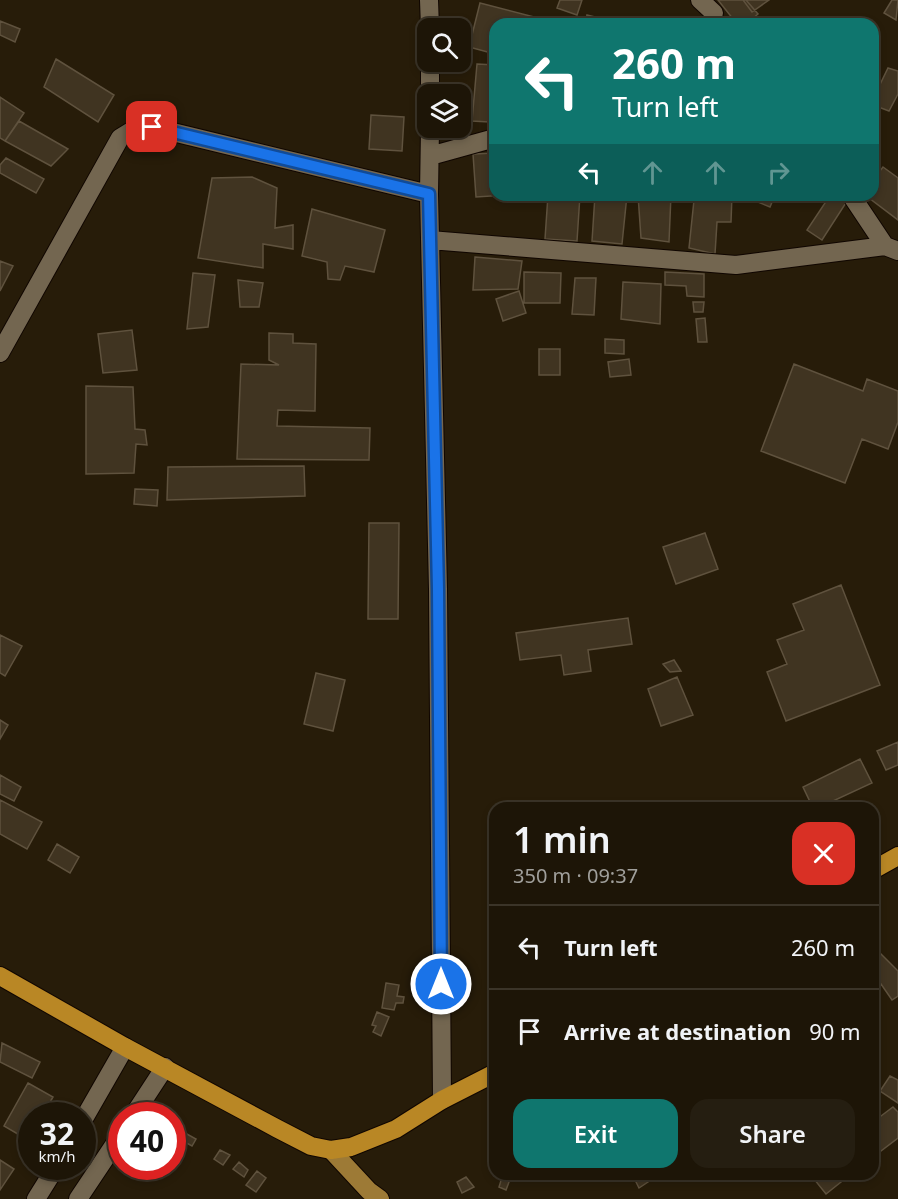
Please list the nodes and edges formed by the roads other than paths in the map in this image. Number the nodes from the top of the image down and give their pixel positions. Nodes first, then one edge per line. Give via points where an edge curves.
1 (429, 0) edge
2 (700, 0) edge
3 (714, 13) dead end
4 (430, 18) edge
5 (430, 138) edge
6 (489, 140) edge
7 (430, 156) junction
8 (429, 194) junction
9 (856, 201) edge
10 (430, 240) junction
11 (891, 248) edge
12 (0, 353) edge
13 (898, 856) edge
14 (879, 867) edge
15 (0, 976) edge
16 (125, 1047) junction
17 (165, 1067) junction
18 (489, 1076) edge
19 (442, 1100) junction
20 (93, 1102) edge
21 (142, 1102) edge
22 (331, 1150) junction
23 (108, 1154) edge
24 (48, 1180) edge
25 (36, 1199) edge
26 (78, 1199) edge
27 (380, 1199) edge

1 - 4 street
2 - 3 street
5 - 7 street
6 - 7 street
7 - 8 street
8 - 10 street
8 - 12 street via 152,127 134,130 120,138
9 - 11 street
10 - 11 street via 736,264
10 - 19 street via 438,589
13 - 14 highway
15 - 16 highway
16 - 17 highway
16 - 20 street
17 - 21 street
17 - 22 highway via 311,1146
18 - 19 highway
19 - 22 highway via 396,1129 351,1147
22 - 27 main road
23 - 26 street
24 - 25 street

